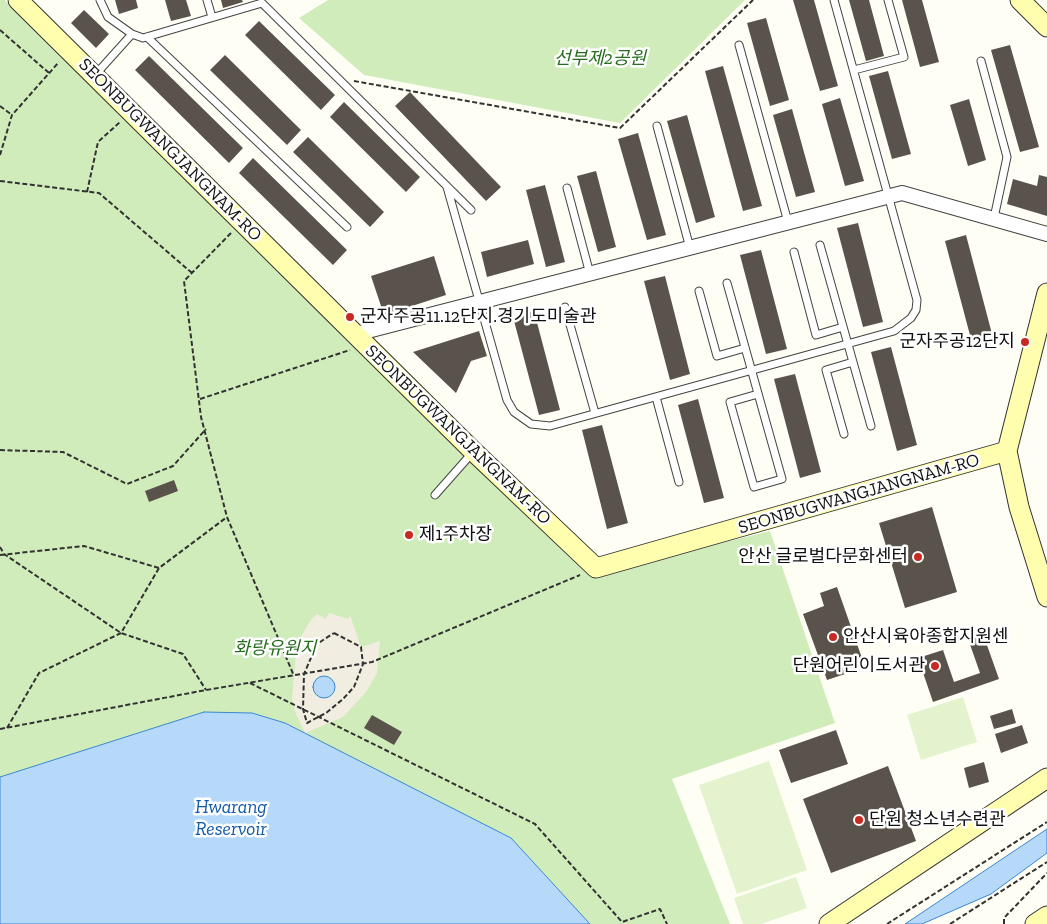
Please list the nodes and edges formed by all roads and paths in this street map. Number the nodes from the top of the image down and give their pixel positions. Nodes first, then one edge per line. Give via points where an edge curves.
1 (18, 0) edge
2 (100, 0) edge
3 (207, 0) edge
4 (753, 0) edge
5 (834, 0) edge
6 (888, 0) edge
7 (1020, 0) edge
8 (261, 1) edge
9 (212, 18) junction
10 (1047, 27) edge
11 (0, 30) edge
12 (132, 34) junction
13 (147, 37) junction
14 (740, 45) dead end
15 (69, 50) junction
16 (980, 61) dead end
17 (854, 70) junction
18 (49, 73) junction
19 (95, 75) junction
20 (338, 78) junction
21 (0, 106) edge
22 (131, 112) junction
23 (12, 115) junction
24 (657, 126) dead end
25 (0, 155) edge
26 (0, 181) edge
27 (447, 187) junction
28 (567, 188) dead end
29 (86, 192) junction
30 (889, 196) junction
31 (471, 210) dead end
32 (994, 218) junction
33 (243, 221) junction
34 (788, 222) junction
35 (347, 227) dead end
36 (1047, 234) edge
37 (820, 245) dead end
38 (690, 248) junction
39 (794, 252) dead end
40 (192, 273) junction
41 (590, 274) junction
42 (728, 283) dead end
43 (699, 291) dead end
44 (1047, 293) edge
45 (480, 302) junction
46 (565, 307) dead end
47 (843, 327) junction
48 (361, 339) junction
49 (848, 345) junction
50 (746, 348) junction
51 (853, 362) junction
52 (752, 371) junction
53 (758, 394) junction
54 (656, 397) junction
55 (199, 399) junction
56 (595, 413) junction
57 (871, 426) dead end
58 (206, 429) junction
59 (844, 434) dead end
60 (0, 450) edge
61 (473, 452) junction
62 (1007, 452) junction
63 (679, 482) dead end
64 (435, 494) dead end
65 (227, 517) junction
66 (0, 547) edge
67 (4, 554) junction
68 (0, 555) edge
69 (159, 568) junction
70 (596, 568) junction
71 (1047, 597) edge
72 (121, 634) junction
73 (363, 664) junction
74 (304, 674) junction
75 (294, 676) junction
76 (250, 683) junction
77 (206, 690) junction
78 (303, 710) junction
79 (318, 717) junction
80 (7, 728) junction
81 (0, 730) edge
82 (1047, 778) edge
83 (1047, 822) edge
84 (1047, 862) edge
85 (1047, 873) edge
86 (1047, 916) edge
87 (622, 923) edge
88 (667, 924) edge
89 (829, 924) edge
90 (887, 924) edge
91 (950, 924) edge
92 (1004, 924) edge
93 (1035, 924) edge

1 - 15 street, SEONBUGWANGJANGNAM-RO
2 - 12 lane via 108,17
3 - 9 lane
4 - 20 path via 620,128
5 - 17 lane
6 - 17 lane via 904,57
7 - 10 street
8 - 9 lane
8 - 20 lane
9 - 13 lane
11 - 18 path
12 - 13 lane
12 - 19 lane
13 - 35 lane
14 - 34 lane
15 - 18 path
15 - 19 street, SEONBUGWANGJANGNAM-RO
16 - 32 lane via 1007,157
17 - 30 lane
18 - 23 path
19 - 22 street, SEONBUGWANGJANGNAM-RO
20 - 27 lane
21 - 23 path
22 - 29 path via 98,142
22 - 33 street, SEONBUGWANGJANGNAM-RO
23 - 25 path
24 - 38 lane
26 - 29 path
27 - 31 lane
27 - 45 lane
28 - 41 lane
29 - 40 path via 99,193
30 - 32 street via 902,193
30 - 34 street
30 - 49 lane via 917,300 916,310 904,325 894,331
32 - 36 street
33 - 40 path
33 - 48 street, SEONBUGWANGJANGNAM-RO
34 - 38 street
37 - 47 lane
38 - 41 street
39 - 47 lane via 816,335
40 - 55 path via 184,281
41 - 45 street
42 - 50 lane
43 - 50 lane via 717,356
44 - 62 street
45 - 48 street
45 - 56 lane via 507,400 514,412 531,424 545,426
46 - 56 lane
47 - 49 lane
48 - 55 path
48 - 61 street, SEONBUGWANGJANGNAM-RO
49 - 51 lane
49 - 52 lane
50 - 52 lane
51 - 57 lane
51 - 59 lane via 826,370
52 - 53 lane
52 - 54 lane
53 - 53 lane via 782,479 754,487 730,402
54 - 56 lane
54 - 63 lane
55 - 58 path
58 - 60 path via 173,466 127,484 64,452
58 - 65 path
61 - 64 lane
61 - 70 street, SEONBUGWANGJANGNAM-RO
62 - 70 street, SEONBUGWANGJANGNAM-RO
62 - 71 street
65 - 69 path
65 - 75 path
66 - 67 path
67 - 68 path
67 - 69 path via 84,546
67 - 72 path
69 - 72 path
70 - 73 path
72 - 77 path via 183,654
72 - 80 path via 39,673
73 - 74 path
73 - 74 path via 361,647 334,633 317,644
73 - 79 path via 354,687
74 - 75 path
74 - 78 path
75 - 76 path
76 - 77 path
76 - 78 path
77 - 80 path
78 - 79 path
78 - 79 path via 307,723
79 - 87 path via 535,824
80 - 81 path
82 - 89 street
83 - 90 path
84 - 91 path
85 - 92 path via 1004,918
86 - 93 street
87 - 88 path via 660,908

